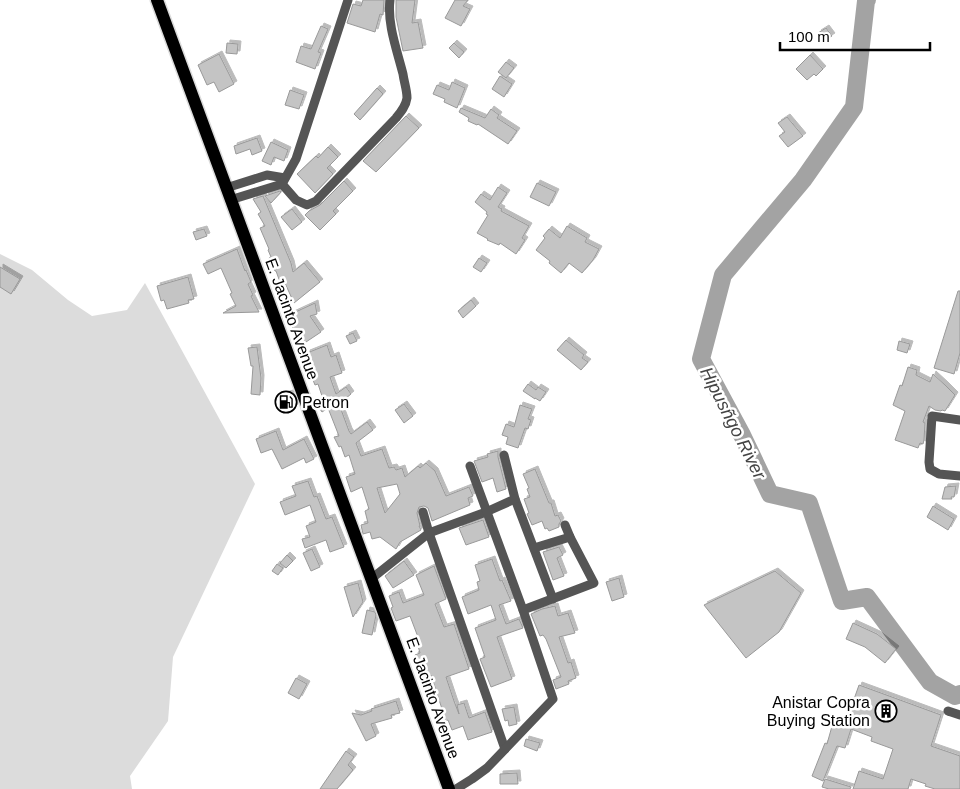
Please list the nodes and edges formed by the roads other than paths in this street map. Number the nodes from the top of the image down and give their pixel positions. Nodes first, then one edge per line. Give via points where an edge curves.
1 (157, 0) edge
2 (348, 0) edge
3 (390, 0) edge
4 (284, 181) junction
5 (228, 194) junction
6 (960, 420) edge
7 (504, 455) dead end
8 (470, 466) dead end
9 (960, 476) edge
10 (515, 499) junction
11 (423, 512) dead end
12 (486, 512) junction
13 (565, 525) dead end
14 (429, 534) junction
15 (570, 537) junction
16 (534, 548) junction
17 (371, 579) junction
18 (553, 599) junction
19 (523, 610) junction
20 (948, 711) dead end
21 (960, 715) edge
22 (505, 749) junction
23 (449, 789) edge
24 (456, 789) edge

1 - 5 main road, E. Jacinto Avenue
2 - 4 street via 296,160
3 - 4 street via 391,26 407,98 404,108 316,201 307,205 296,200
4 - 5 street
4 - 5 street via 267,175
5 - 17 main road, E. Jacinto Avenue
6 - 9 street via 932,416 929,462 930,469 939,474
7 - 10 street
8 - 12 street
10 - 12 street
10 - 16 street
11 - 14 street
12 - 14 street
12 - 19 street
13 - 15 street
14 - 17 street
14 - 22 street
15 - 16 street
15 - 18 street via 594,582
16 - 18 street
17 - 23 main road, E. Jacinto Avenue
18 - 19 street
19 - 22 street via 553,699
20 - 21 street
22 - 24 street via 486,768

